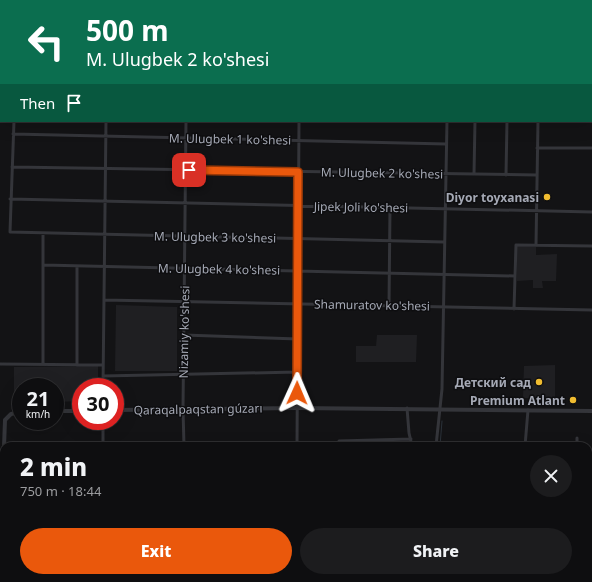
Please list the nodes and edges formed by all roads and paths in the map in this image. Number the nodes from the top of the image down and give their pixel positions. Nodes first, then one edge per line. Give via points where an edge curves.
1 (14, 122) edge
2 (106, 122) edge
3 (186, 122) edge
4 (299, 122) edge
5 (447, 122) edge
6 (475, 122) edge
7 (507, 122) edge
8 (538, 122) edge
9 (13, 134) junction
10 (106, 136) junction
11 (186, 138) junction
12 (299, 140) junction
13 (446, 144) junction
14 (537, 148) junction
15 (592, 148) edge
16 (12, 167) junction
17 (105, 169) junction
18 (186, 170) junction
19 (298, 172) junction
20 (446, 174) junction
21 (474, 174) junction
22 (506, 175) junction
23 (537, 175) junction
24 (10, 199) junction
25 (105, 201) junction
26 (185, 203) junction
27 (298, 206) junction
28 (390, 208) junction
29 (444, 209) junction
30 (536, 211) junction
31 (592, 212) edge
32 (43, 233) junction
33 (105, 234) junction
34 (185, 236) junction
35 (298, 239) junction
36 (390, 241) junction
37 (444, 242) junction
38 (536, 245) junction
39 (592, 246) edge
40 (43, 265) junction
41 (77, 266) junction
42 (104, 266) junction
43 (184, 268) junction
44 (298, 271) junction
45 (389, 273) junction
46 (444, 274) junction
47 (515, 276) junction
48 (104, 300) junction
49 (184, 301) junction
50 (298, 304) junction
51 (388, 306) junction
52 (444, 307) junction
53 (514, 309) junction
54 (592, 310) edge
55 (184, 335) junction
56 (298, 339) junction
57 (0, 364) edge
58 (43, 364) junction
59 (77, 364) junction
60 (103, 365) junction
61 (297, 372) junction
62 (183, 374) junction
63 (103, 376) joint
64 (297, 408) junction
65 (407, 408) junction
66 (183, 409) junction
67 (442, 409) junction
68 (124, 410) edge
69 (528, 410) junction
70 (592, 412) edge
71 (12, 414) edge
72 (103, 430) edge
73 (577, 438) dead end
74 (411, 439) junction
75 (339, 441) dead end
76 (4, 442) edge
77 (103, 442) edge
78 (184, 442) edge
79 (297, 442) edge
80 (411, 442) edge
81 (437, 442) edge
82 (525, 442) edge
83 (577, 442) edge

1 - 9 street
2 - 10 street
3 - 11 street, Nizamiy ko'shesi
4 - 12 street
5 - 13 street
6 - 21 street
7 - 22 street
8 - 14 street
9 - 10 street, M. Ulugbek 1 ko'shesi
9 - 16 street
10 - 11 street, M. Ulugbek 1 ko'shesi
10 - 17 street
11 - 12 street, M. Ulugbek 1 ko'shesi
11 - 18 street, Nizamiy ko'shesi
12 - 13 street, M. Ulugbek 1 ko'shesi
12 - 19 street
13 - 20 street
14 - 15 street
14 - 23 street
16 - 17 street, M. Ulugbek 2 ko'shesi
16 - 24 street
17 - 18 street, M. Ulugbek 2 ko'shesi
17 - 25 street
18 - 19 street, M. Ulugbek 2 ko'shesi
18 - 26 street, Nizamiy ko'shesi
19 - 20 street, M. Ulugbek 2 ko'shesi
19 - 27 street
20 - 21 street, M. Ulugbek 2 ko'shesi
20 - 29 street
21 - 22 street, M. Ulugbek 2 ko'shesi
22 - 23 street, M. Ulugbek 2 ko'shesi
23 - 30 street
24 - 25 street, Jipek Joli ko'shesi
24 - 32 street, M. Ulugbek 3 ko'shesi via 10,232
25 - 26 street, Jipek Joli ko'shesi
25 - 33 street
26 - 27 street, Jipek Joli ko'shesi
26 - 34 street, Nizamiy ko'shesi
27 - 28 street, Jipek Joli ko'shesi
27 - 35 street
28 - 29 street, Jipek Joli ko'shesi
28 - 36 street
29 - 30 street, Jipek Joli ko'shesi
29 - 37 street
30 - 31 street, Jipek Joli ko'shesi
30 - 38 street
32 - 33 street, M. Ulugbek 3 ko'shesi
32 - 40 street
33 - 34 street, M. Ulugbek 3 ko'shesi
33 - 42 street
34 - 35 street, M. Ulugbek 3 ko'shesi
34 - 43 street, Nizamiy ko'shesi
35 - 36 street, M. Ulugbek 3 ko'shesi
35 - 44 street
36 - 37 street, M. Ulugbek 3 ko'shesi
36 - 45 street
37 - 46 street
38 - 39 street
38 - 47 street via 516,245
40 - 41 street, M. Ulugbek 4 ko'shesi
40 - 58 street
41 - 42 street, M. Ulugbek 4 ko'shesi
41 - 59 street
42 - 43 street, M. Ulugbek 4 ko'shesi
42 - 48 street
43 - 44 street, M. Ulugbek 4 ko'shesi
43 - 49 street, Nizamiy ko'shesi
44 - 45 street, M. Ulugbek 4 ko'shesi
44 - 50 street
45 - 46 street, M. Ulugbek 4 ko'shesi
45 - 51 street
46 - 47 street, M. Ulugbek 4 ko'shesi
46 - 52 street
47 - 53 street
48 - 49 street, Shamuratov ko'shesi
48 - 60 street
49 - 50 street, Shamuratov ko'shesi
49 - 55 street, Nizamiy ko'shesi
50 - 51 street, Shamuratov ko'shesi
50 - 56 street
51 - 52 street, Shamuratov ko'shesi
52 - 53 street, Shamuratov ko'shesi
52 - 67 street
53 - 54 street, Shamuratov ko'shesi
55 - 56 street
55 - 62 street, Nizamiy ko'shesi
56 - 61 street
57 - 58 street
58 - 59 street
59 - 60 street
60 - 63 street
61 - 62 street
61 - 64 street
62 - 63 street
62 - 66 street, Nizamiy ko'shesi
64 - 65 street, Qaraqalpaqstan gúzarı
64 - 66 street, Qaraqalpaqstan gúzarı
64 - 79 street
65 - 67 street, Qaraqalpaqstan gúzarı
65 - 74 street
66 - 68 street, Qaraqalpaqstan gúzarı
66 - 78 street, Nizamiy ko'shesi
67 - 69 street, Qaraqalpaqstan gúzarı
67 - 81 street
69 - 70 street, Qaraqalpaqstan gúzarı
69 - 82 street
71 - 76 street via 4,420
72 - 77 street
73 - 83 street
74 - 75 street
74 - 80 street

